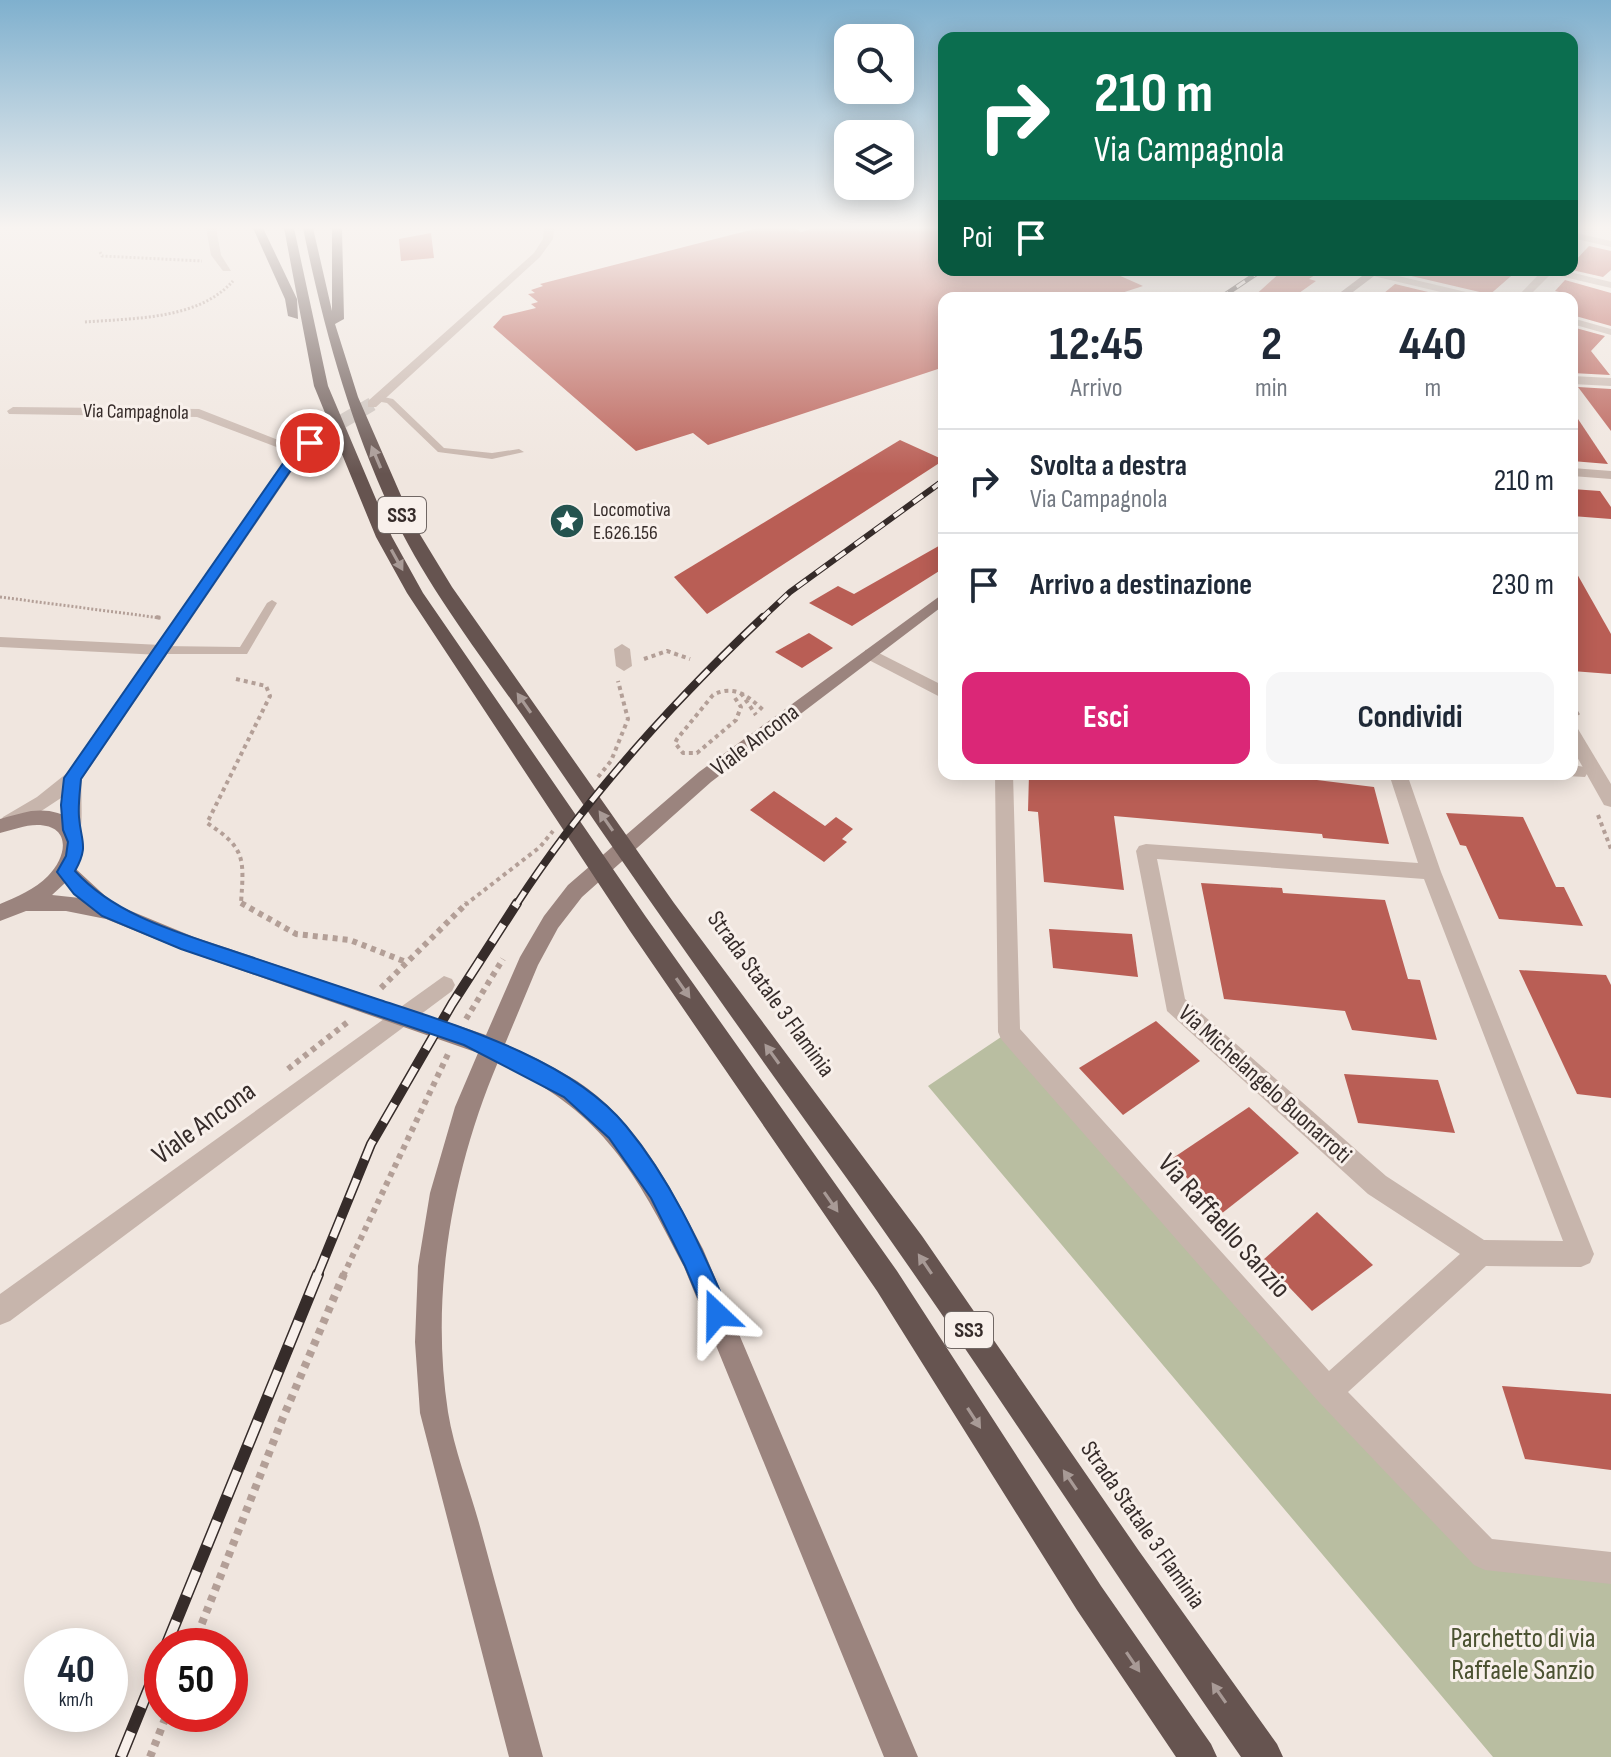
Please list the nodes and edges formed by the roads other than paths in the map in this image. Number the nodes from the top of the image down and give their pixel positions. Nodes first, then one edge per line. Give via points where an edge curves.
1 (293, 310) edge
2 (306, 310) edge
3 (326, 310) edge
4 (337, 310) edge
5 (476, 310) edge
6 (1578, 323) edge
7 (1611, 332) edge
8 (343, 371) junction
9 (1578, 380) edge
10 (1611, 382) edge
11 (321, 386) junction
12 (375, 401) joint
13 (13, 411) dead end
14 (324, 432) tunnel mouth
15 (300, 451) junction
16 (519, 452) dead end
17 (1578, 472) edge
18 (1611, 475) edge
19 (272, 603) dead end
20 (938, 603) edge
21 (0, 642) edge
22 (161, 650) junction
23 (871, 654) junction
24 (938, 690) edge
25 (1578, 743) edge
26 (73, 778) junction
27 (1004, 780) edge
28 (1400, 780) edge
29 (1611, 800) edge
30 (5, 824) edge
31 (72, 830) junction
32 (66, 872) junction
33 (1431, 872) junction
34 (27, 903) junction
35 (109, 911) junction
36 (0, 913) edge
37 (444, 985) dead end
38 (1481, 1253) junction
39 (0, 1311) edge
40 (1328, 1391) junction
41 (1611, 1568) edge
42 (526, 1757) edge
43 (901, 1757) edge
44 (1198, 1757) edge
45 (1264, 1757) edge

1 - 11 highway via 303,353
2 - 11 highway, SS3
3 - 8 highway, Strada Statale 3 Flaminia / SS3
4 - 8 highway via 345,346
5 - 12 street
6 - 7 street
45 -> 8 highway, Strada Statale 3 Flaminia / SS3 via 912,1246 666,909 444,587 405,523
9 - 10 street
11 -> 44 highway, SS3 via 384,537 415,593 887,1281 1089,1598
12 - 16 lane via 390,401 441,450 492,456
13 - 15 street, Via Campagnola via 199,413
14 - 15 street
15 - 22 street
17 - 18 street
19 - 22 lane via 243,651
20 - 23 main road, Viale Ancona
21 - 22 street
22 - 26 street
23 - 24 street
23 - 42 main road, Viale Ancona via 705,777 575,891 528,963 467,1107 443,1193 431,1266 434,1413
25 - 29 street
26 - 30 street
26 - 31 street
27 - 40 street, Via Raffaello Sanzio via 1009,1032
28 - 33 street
30 - 31 main road via 47,819
31 - 32 main road via 75,857
32 - 34 main road
32 - 35 main road
33 - 38 street via 1581,1254
33 - 38 street, Via Michelangelo Buonarroti via 1146,851 1175,1004 1377,1185
34 - 35 main road
34 - 36 main road
35 - 43 main road via 187,943 470,1038 571,1090 617,1131 659,1191 694,1258
37 - 39 street, Viale Ancona
38 - 40 street
40 - 41 street, Via Raffaello Sanzio via 1485,1554

